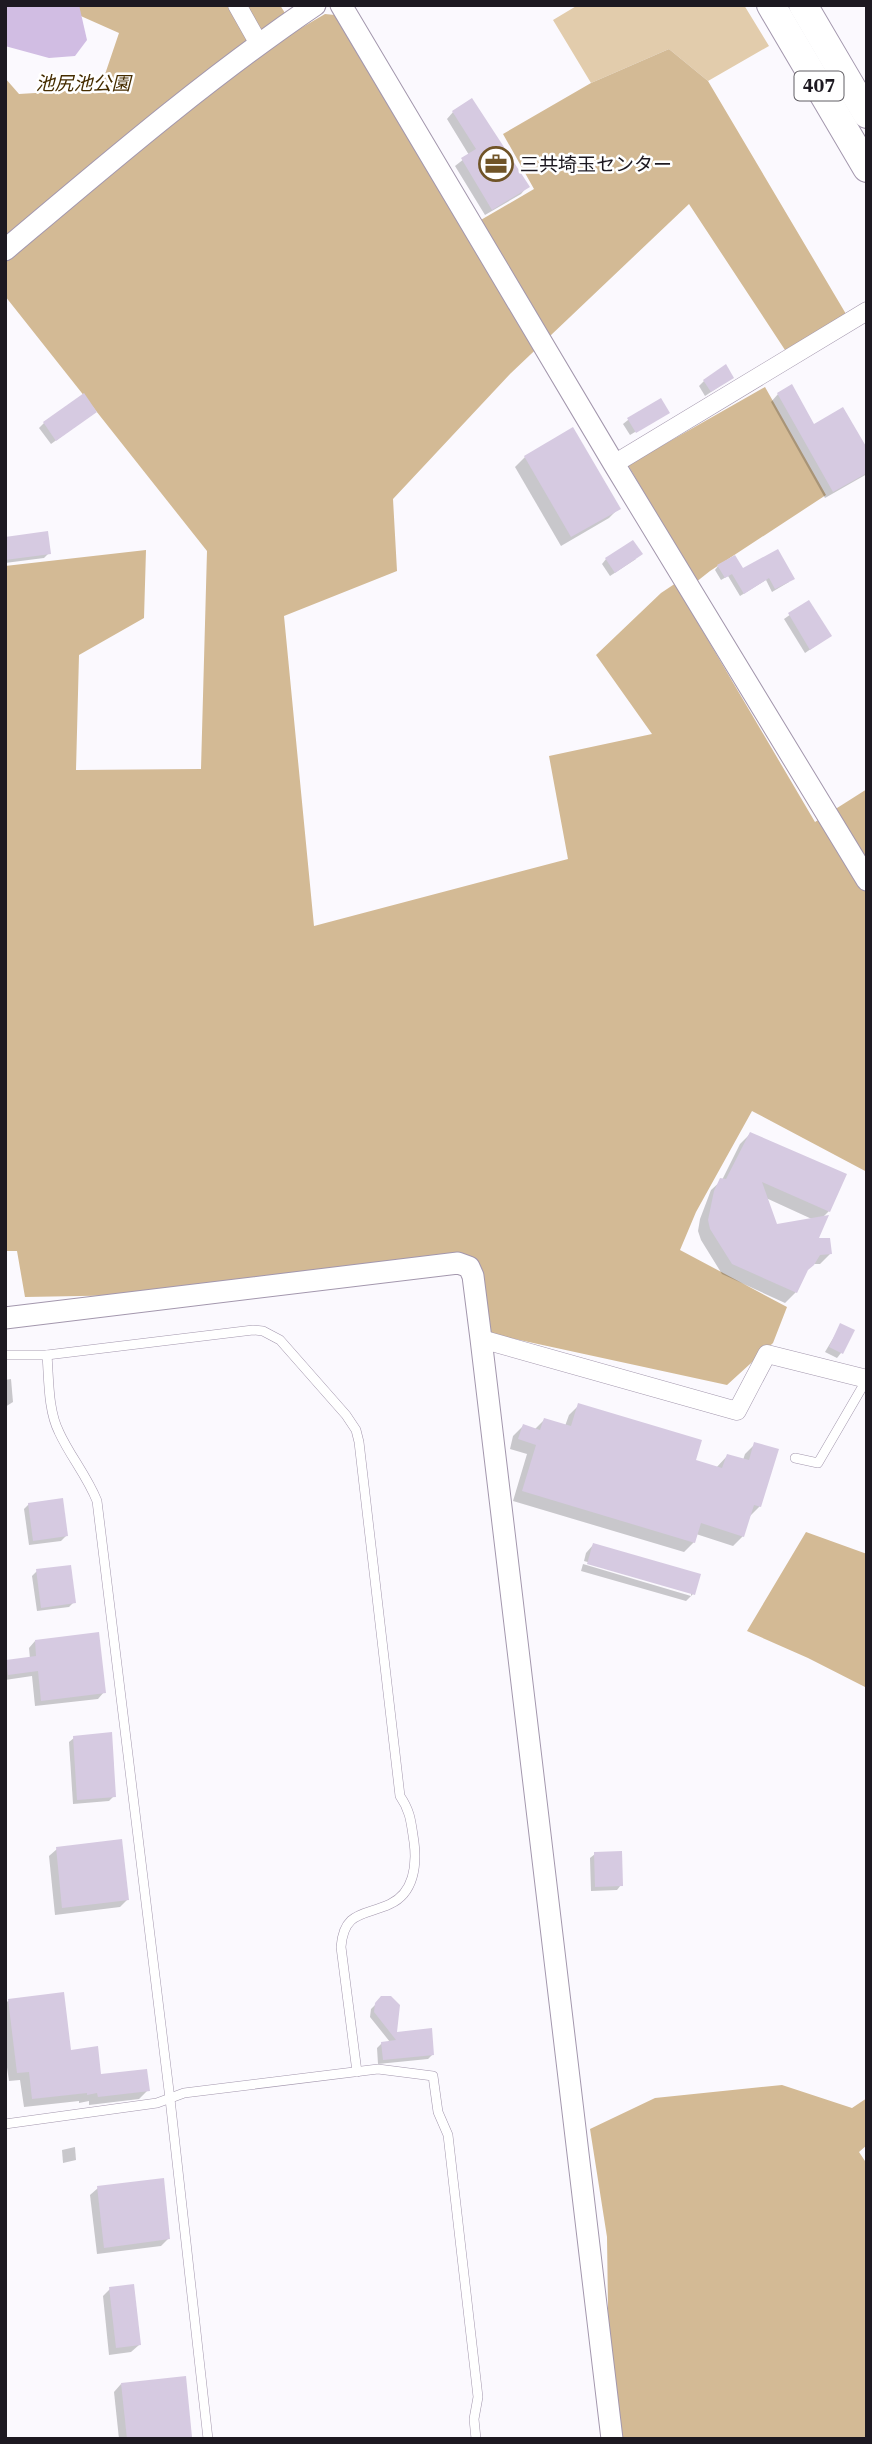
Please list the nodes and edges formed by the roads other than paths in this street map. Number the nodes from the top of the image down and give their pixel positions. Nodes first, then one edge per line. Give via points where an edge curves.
1 (237, 5) edge
2 (316, 5) edge
3 (341, 5) edge
4 (771, 5) edge
5 (803, 5) edge
6 (259, 44) junction
7 (867, 114) edge
8 (867, 168) edge
9 (5, 250) edge
10 (867, 311) edge
11 (614, 464) junction
12 (867, 880) edge
13 (5, 1318) edge
14 (481, 1339) junction
15 (5, 1355) edge
16 (47, 1355) junction
17 (867, 1379) edge
18 (795, 1458) dead end
19 (357, 2072) junction
20 (170, 2099) junction
21 (5, 2124) edge
22 (208, 2439) edge
23 (476, 2439) edge
24 (612, 2439) edge

1 - 6 street
2 - 6 street
3 - 11 street
4 - 8 highway, 407
5 - 7 highway, 407
6 - 9 street via 174,108
10 - 11 street
11 - 12 street
13 - 14 street via 458,1263 468,1267 472,1276
14 - 17 street via 737,1411 767,1354
14 - 24 street
15 - 16 lane
16 - 19 lane via 263,1331 280,1340 356,1430 400,1796 409,1808 416,1861 411,1881 398,1899 358,1915 342,1937
16 - 20 lane via 53,1415 97,1501
17 - 18 lane via 818,1463
19 - 20 lane via 184,2093
19 - 23 lane via 378,2069 432,2076 438,2112 448,2135 478,2397
20 - 21 lane
20 - 22 lane

